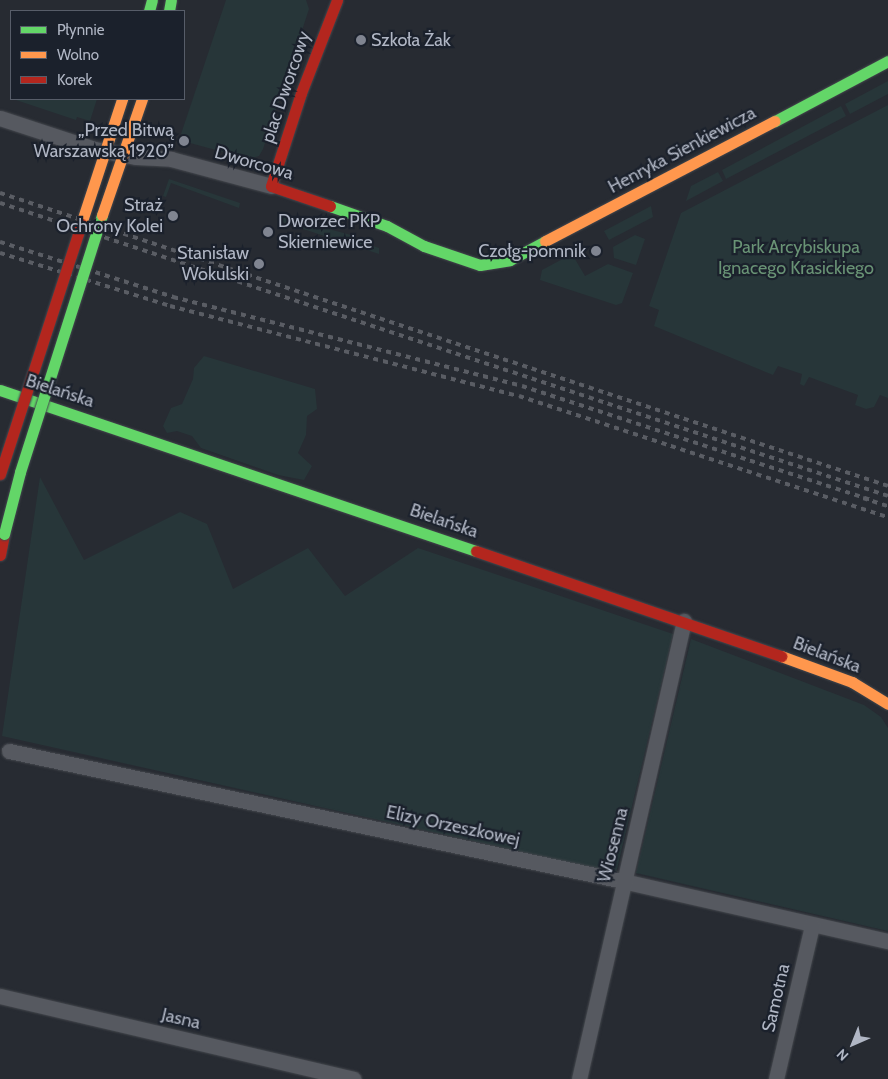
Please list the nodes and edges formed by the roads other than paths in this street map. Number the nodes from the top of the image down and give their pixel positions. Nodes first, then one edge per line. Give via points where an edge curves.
1 (337, 0) edge
2 (888, 61) edge
3 (122, 100) edge
4 (142, 100) edge
5 (0, 118) edge
6 (271, 186) junction
7 (490, 266) joint
8 (1, 395) edge
9 (0, 474) edge
10 (0, 555) edge
11 (684, 621) junction
12 (888, 704) edge
13 (9, 751) dead end
14 (623, 881) junction
15 (812, 925) junction
16 (888, 941) edge
17 (0, 996) edge
18 (353, 1079) edge
19 (579, 1079) edge
20 (776, 1079) edge

1 - 6 street, plac Dworcowy via 322,33
2 - 7 street, Henryka Sienkiewicza via 510,260
3 - 9 street, bridge
4 - 10 street, bridge via 82,272 20,472
5 - 6 street, Dworcowa via 95,149 136,157 166,158
6 - 7 street, Dworcowa via 387,226 464,262
8 - 11 street, Bielańska
11 - 12 street, Bielańska via 874,693
11 - 14 street, Wiosenna
13 - 14 street, Elizy Orzeszkowej
14 - 15 street, Elizy Orzeszkowej
14 - 19 street, Wiosenna
15 - 16 street, Elizy Orzeszkowej
15 - 20 street, Samotna
17 - 18 street, Jasna

